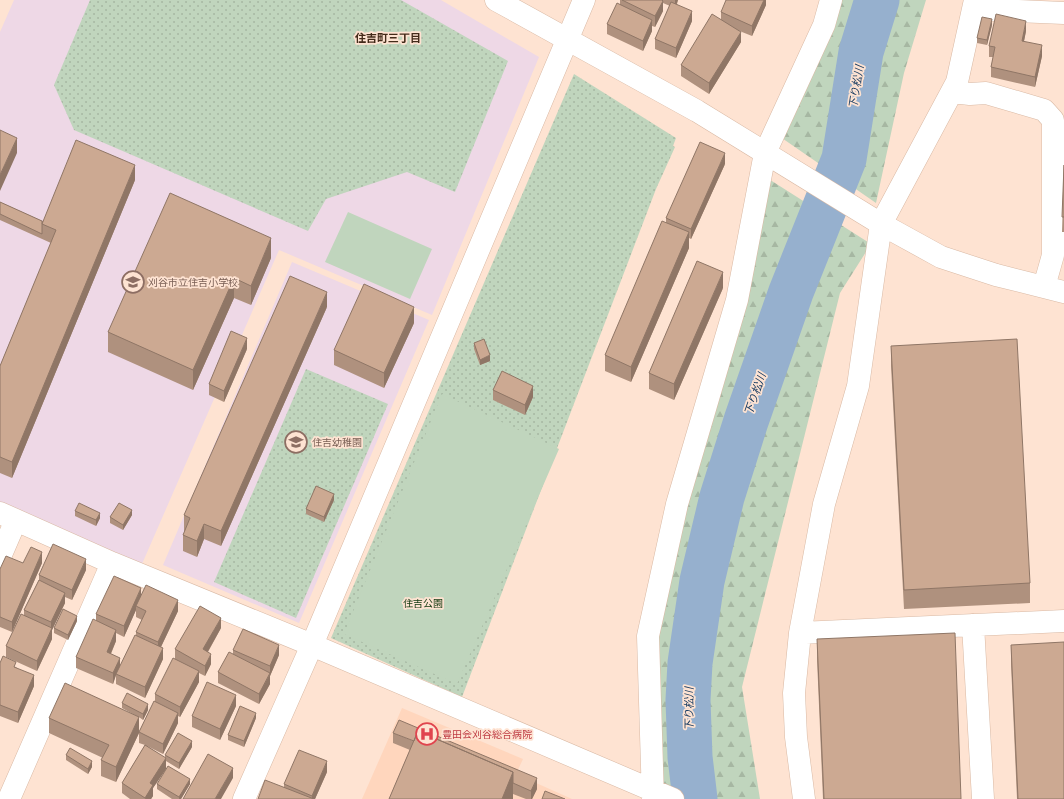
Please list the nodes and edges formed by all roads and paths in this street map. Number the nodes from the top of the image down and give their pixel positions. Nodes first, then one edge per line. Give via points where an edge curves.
1 (496, 0) edge
2 (584, 0) edge
3 (831, 0) edge
4 (974, 4) edge
5 (1064, 13) edge
6 (566, 40) junction
7 (952, 92) junction
8 (765, 153) junction
9 (876, 221) junction
10 (1054, 290) edge
11 (8, 516) edge
12 (0, 557) edge
13 (112, 563) junction
14 (1064, 621) edge
15 (973, 625) junction
16 (800, 633) junction
17 (312, 645) junction
18 (661, 796) edge
19 (9, 799) edge
20 (244, 799) edge
21 (804, 799) edge
22 (983, 799) edge

1 - 6 street
2 - 6 street
3 - 8 street via 824,25
4 - 5 street
4 - 7 street via 957,82
6 - 8 street via 697,111
6 - 17 street
7 - 9 street
7 - 10 street via 986,93 1044,110 1053,120
8 - 9 street
8 - 18 street via 737,300 677,504 648,636
9 - 10 street via 941,257
9 - 16 street via 858,386 824,504
11 - 12 street
11 - 13 street
13 - 17 street
13 - 19 street
14 - 15 street
15 - 16 street
15 - 22 street
16 - 21 street via 794,693 796,737
17 - 18 street
17 - 20 street

